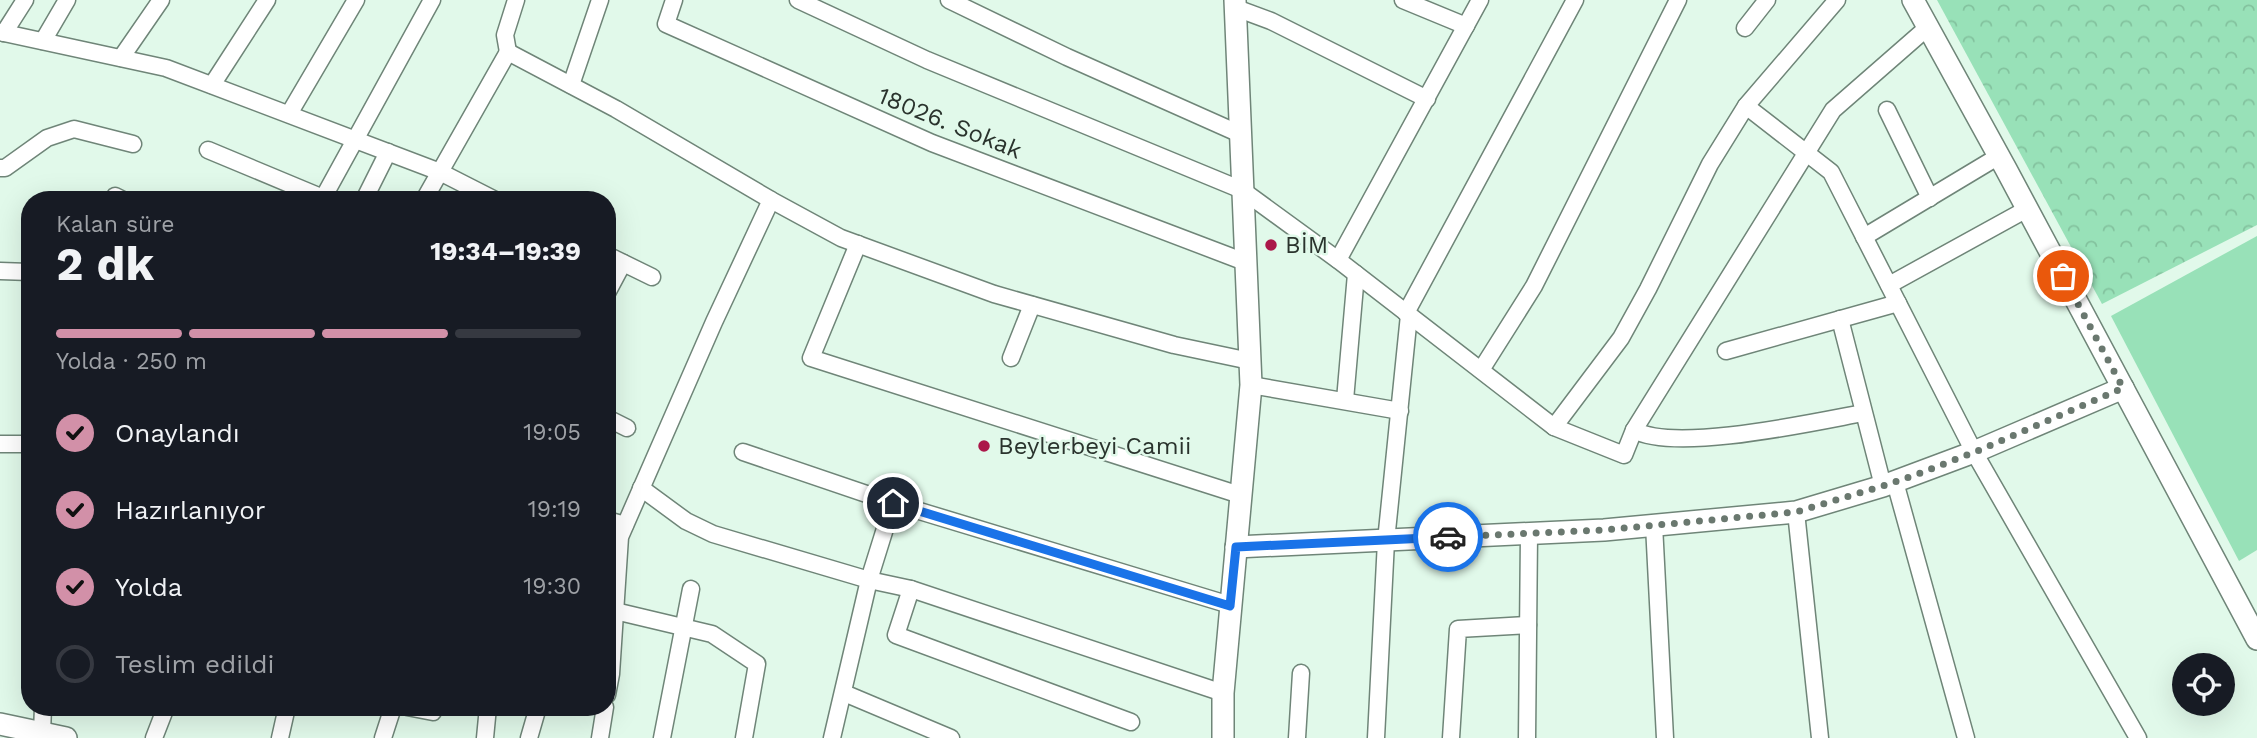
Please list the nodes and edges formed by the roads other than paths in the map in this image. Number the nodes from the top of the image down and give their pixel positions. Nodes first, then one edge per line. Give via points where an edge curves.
1 (25, 0) edge
2 (67, 0) edge
3 (161, 0) edge
4 (267, 0) edge
5 (356, 0) edge
6 (432, 0) edge
7 (600, 0) edge
8 (674, 0) edge
9 (798, 0) edge
10 (949, 0) edge
11 (1403, 0) edge
12 (1480, 0) edge
13 (1575, 0) edge
14 (1678, 0) edge
15 (1767, 0) edge
16 (1837, 0) edge
17 (1913, 0) edge
18 (514, 1) edge
19 (1236, 4) edge
20 (1465, 26) junction
21 (1928, 27) junction
22 (1745, 28) dead end
23 (2, 33) edge
24 (43, 41) junction
25 (508, 52) junction
26 (121, 58) junction
27 (212, 85) junction
28 (571, 85) junction
29 (1427, 99) junction
30 (1746, 107) junction
31 (1886, 110) dead end
32 (289, 114) junction
33 (1240, 134) junction
34 (355, 140) junction
35 (133, 144) dead end
36 (208, 150) dead end
37 (388, 152) junction
38 (1806, 153) junction
39 (1999, 156) junction
40 (0, 169) edge
41 (440, 172) junction
42 (1242, 190) junction
43 (304, 191) edge
44 (327, 191) edge
45 (368, 191) edge
46 (429, 191) edge
47 (477, 191) edge
48 (1930, 198) junction
49 (771, 200) junction
50 (2027, 209) junction
51 (1864, 237) junction
52 (858, 244) junction
53 (616, 260) edge
54 (1338, 260) junction
55 (1245, 262) junction
56 (623, 263) junction
57 (0, 271) edge
58 (21, 272) edge
59 (1356, 274) junction
60 (616, 276) edge
61 (652, 278) dead end
62 (1889, 285) junction
63 (1898, 303) junction
64 (1032, 305) junction
65 (1407, 314) junction
66 (1840, 319) junction
67 (1726, 351) dead end
68 (1011, 358) dead end
69 (1250, 360) junction
70 (1481, 370) junction
71 (1251, 385) junction
72 (2123, 388) junction
73 (1345, 400) junction
74 (1400, 411) junction
75 (1863, 413) junction
76 (616, 422) edge
77 (1554, 427) junction
78 (627, 428) dead end
79 (1634, 430) junction
80 (0, 444) edge
81 (21, 444) edge
82 (743, 452) dead end
83 (1975, 452) junction
84 (1889, 484) junction
85 (641, 488) junction
86 (1240, 495) junction
87 (893, 503) junction
88 (1796, 512) junction
89 (616, 522) edge
90 (625, 525) junction
91 (1654, 525) junction
92 (1529, 534) junction
93 (1385, 541) junction
94 (1236, 547) junction
95 (869, 580) junction
96 (691, 589) dead end
97 (911, 589) junction
98 (616, 596) edge
99 (1230, 606) junction
100 (616, 611) edge
101 (1528, 625) junction
102 (683, 628) junction
103 (2257, 639) edge
104 (1301, 673) dead end
105 (1223, 692) junction
106 (844, 693) junction
107 (43, 716) edge
108 (163, 716) edge
109 (285, 716) edge
110 (390, 716) edge
111 (487, 716) edge
112 (535, 716) edge
113 (604, 716) edge
114 (1131, 722) dead end
115 (0, 724) edge
116 (42, 733) junction
117 (66, 738) edge
118 (154, 738) edge
119 (280, 738) edge
120 (383, 738) edge
121 (485, 738) edge
122 (529, 738) edge
123 (600, 738) edge
124 (662, 738) edge
125 (744, 738) edge
126 (832, 738) edge
127 (951, 738) edge
128 (1223, 738) edge
129 (1297, 738) edge
130 (1376, 738) edge
131 (1451, 738) edge
132 (1527, 738) edge
133 (1665, 738) edge
134 (1820, 738) edge
135 (1966, 738) edge
136 (2138, 738) edge

1 - 23 street
2 - 24 street
3 - 26 street
4 - 27 street
5 - 32 street
6 - 34 street
7 - 28 street
8 - 55 street, 18026. Sokak via 666,24 932,144
9 - 42 street via 928,60
10 - 33 street
11 - 20 street
12 - 20 street
13 - 65 street
14 - 70 street via 1534,286
15 - 22 street
16 - 30 street
17 - 21 main road
18 - 25 street via 505,35
19 - 29 street
19 - 33 main road
20 - 29 street
21 - 38 street via 1833,110
21 - 39 main road
23 - 24 street
24 - 26 street
25 - 28 street
25 - 41 street
26 - 27 street
27 - 32 street
28 - 49 street
29 - 54 street
30 - 38 street
30 - 77 street via 1710,163 1621,338
31 - 48 street
32 - 34 street
33 - 42 main road
34 - 37 street
34 - 44 street
35 - 40 street via 74,129 47,138
36 - 43 street
37 - 41 street
37 - 45 street
38 - 51 street via 1831,172
38 - 79 street
39 - 48 street
39 - 50 main road
41 - 46 street
41 - 47 street
42 - 54 street
42 - 55 main road
48 - 51 street
49 - 52 street
49 - 85 street
50 - 62 street
50 - 72 main road
51 - 62 street
52 - 64 street
52 - 86 street via 811,358
53 - 56 street
54 - 59 street
55 - 69 main road
56 - 60 street
56 - 61 street
57 - 58 street
59 - 65 street
59 - 73 street
62 - 63 street
63 - 66 street
63 - 83 street
64 - 68 street
64 - 69 street via 1174,345
65 - 70 street
65 - 74 street
66 - 67 street
66 - 75 street
69 - 71 main road
70 - 77 street
71 - 73 street
71 - 86 main road
72 - 83 main road
72 - 103 main road
73 - 74 street
74 - 93 street
75 - 79 street via 1735,435 1661,438
75 - 84 street
76 - 78 street
77 - 79 street via 1624,455
80 - 81 street
82 - 87 street
83 - 84 main road
83 - 136 street
84 - 88 main road
84 - 135 street
85 - 90 street
85 - 95 street via 712,534
86 - 94 main road
87 - 95 street
87 - 99 street
88 - 91 main road
88 - 134 street
89 - 90 street
90 - 98 street
91 - 92 main road
91 - 133 street
92 - 93 main road
92 - 101 street
93 - 94 main road
93 - 130 street
94 - 99 main road
95 - 97 street
95 - 106 street
96 - 102 street
97 - 105 street
97 - 114 street via 896,635
99 - 105 main road
100 - 102 street
101 - 131 street via 1458,629
101 - 132 street
102 - 124 street
102 - 125 street via 712,634 757,664
104 - 129 street
105 - 128 main road
106 - 126 street
106 - 127 street
107 - 116 street
108 - 118 street
109 - 119 street
110 - 120 street
111 - 121 street
112 - 122 street
113 - 123 street
115 - 116 main road
116 - 117 main road

